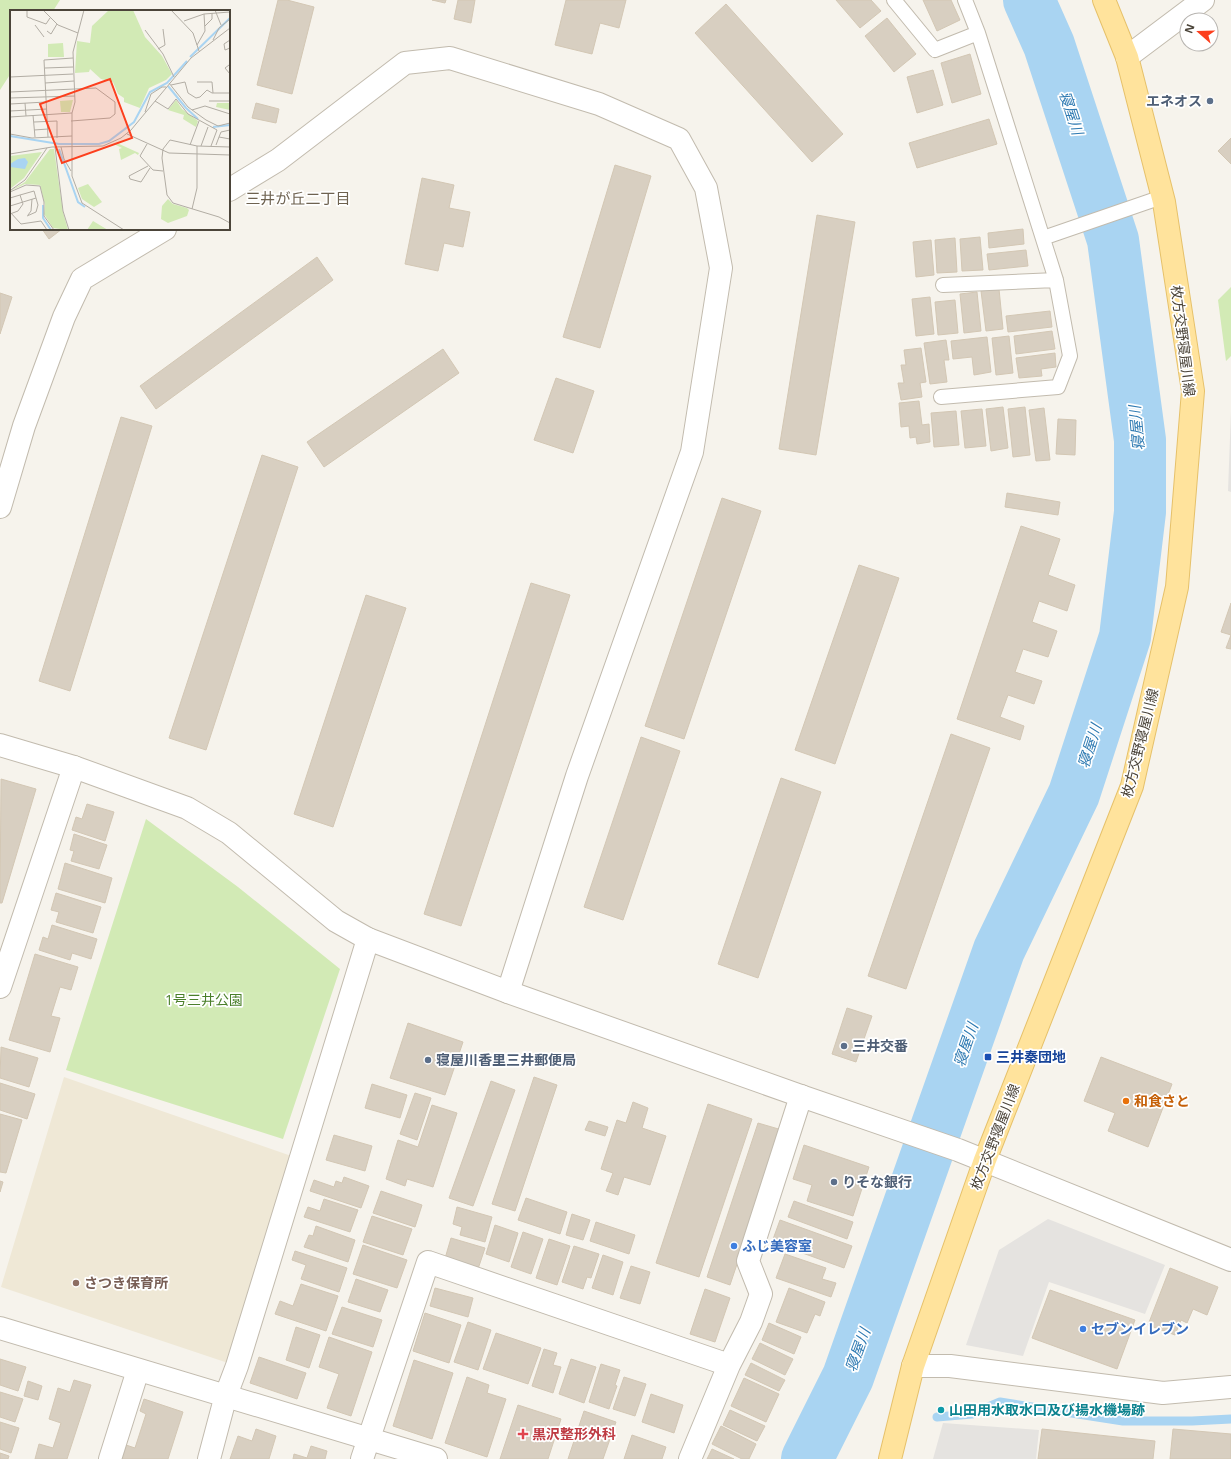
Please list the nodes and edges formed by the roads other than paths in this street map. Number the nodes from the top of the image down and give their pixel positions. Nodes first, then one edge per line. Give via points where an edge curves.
1 (894, 0) edge
2 (966, 0) edge
3 (1104, 0) edge
4 (1203, 0) edge
5 (978, 33) junction
6 (1127, 58) junction
7 (230, 189) edge
8 (1162, 197) junction
9 (162, 230) edge
10 (1043, 238) junction
11 (1056, 280) junction
12 (943, 285) dead end
13 (941, 397) dead end
14 (0, 506) edge
15 (0, 745) edge
16 (74, 767) junction
17 (368, 939) junction
18 (0, 987) edge
19 (508, 992) junction
20 (801, 1096) junction
21 (985, 1160) junction
22 (1231, 1260) edge
23 (0, 1328) edge
24 (729, 1365) junction
25 (913, 1366) junction
26 (138, 1370) junction
27 (1231, 1387) edge
28 (226, 1395) junction
29 (369, 1438) junction
30 (110, 1459) edge
31 (209, 1459) edge
32 (362, 1459) edge
33 (436, 1459) edge
34 (690, 1459) edge
35 (890, 1459) edge

1 - 5 lane via 935,50
2 - 5 lane
3 - 6 main road, 枚方交野寝屋川線
4 - 6 street
5 - 10 lane
6 - 8 main road, 枚方交野寝屋川線
7 - 19 street via 278,160 405,63 450,58 599,104 678,139 706,188 722,268 692,452 577,776
8 - 10 lane
8 - 21 main road, 枚方交野寝屋川線 via 1193,391 1177,587 1132,786
9 - 14 street via 82,279 64,317 27,419
10 - 11 lane
11 - 12 lane
11 - 13 lane via 1070,356 1058,386
15 - 16 street
16 - 17 street via 187,808 229,833 336,921
16 - 18 street
17 - 19 street
17 - 28 street
19 - 20 street
20 - 21 street
20 - 24 street via 748,1261 760,1294 751,1322
21 - 22 street
21 - 25 main road, 枚方交野寝屋川線
23 - 26 street
24 - 29 street via 428,1262
24 - 34 street
25 - 27 street via 950,1366 1163,1393
25 - 35 main road, 枚方交野寝屋川線
26 - 28 street
26 - 30 street
28 - 29 street
28 - 31 street
29 - 32 street
29 - 33 street

